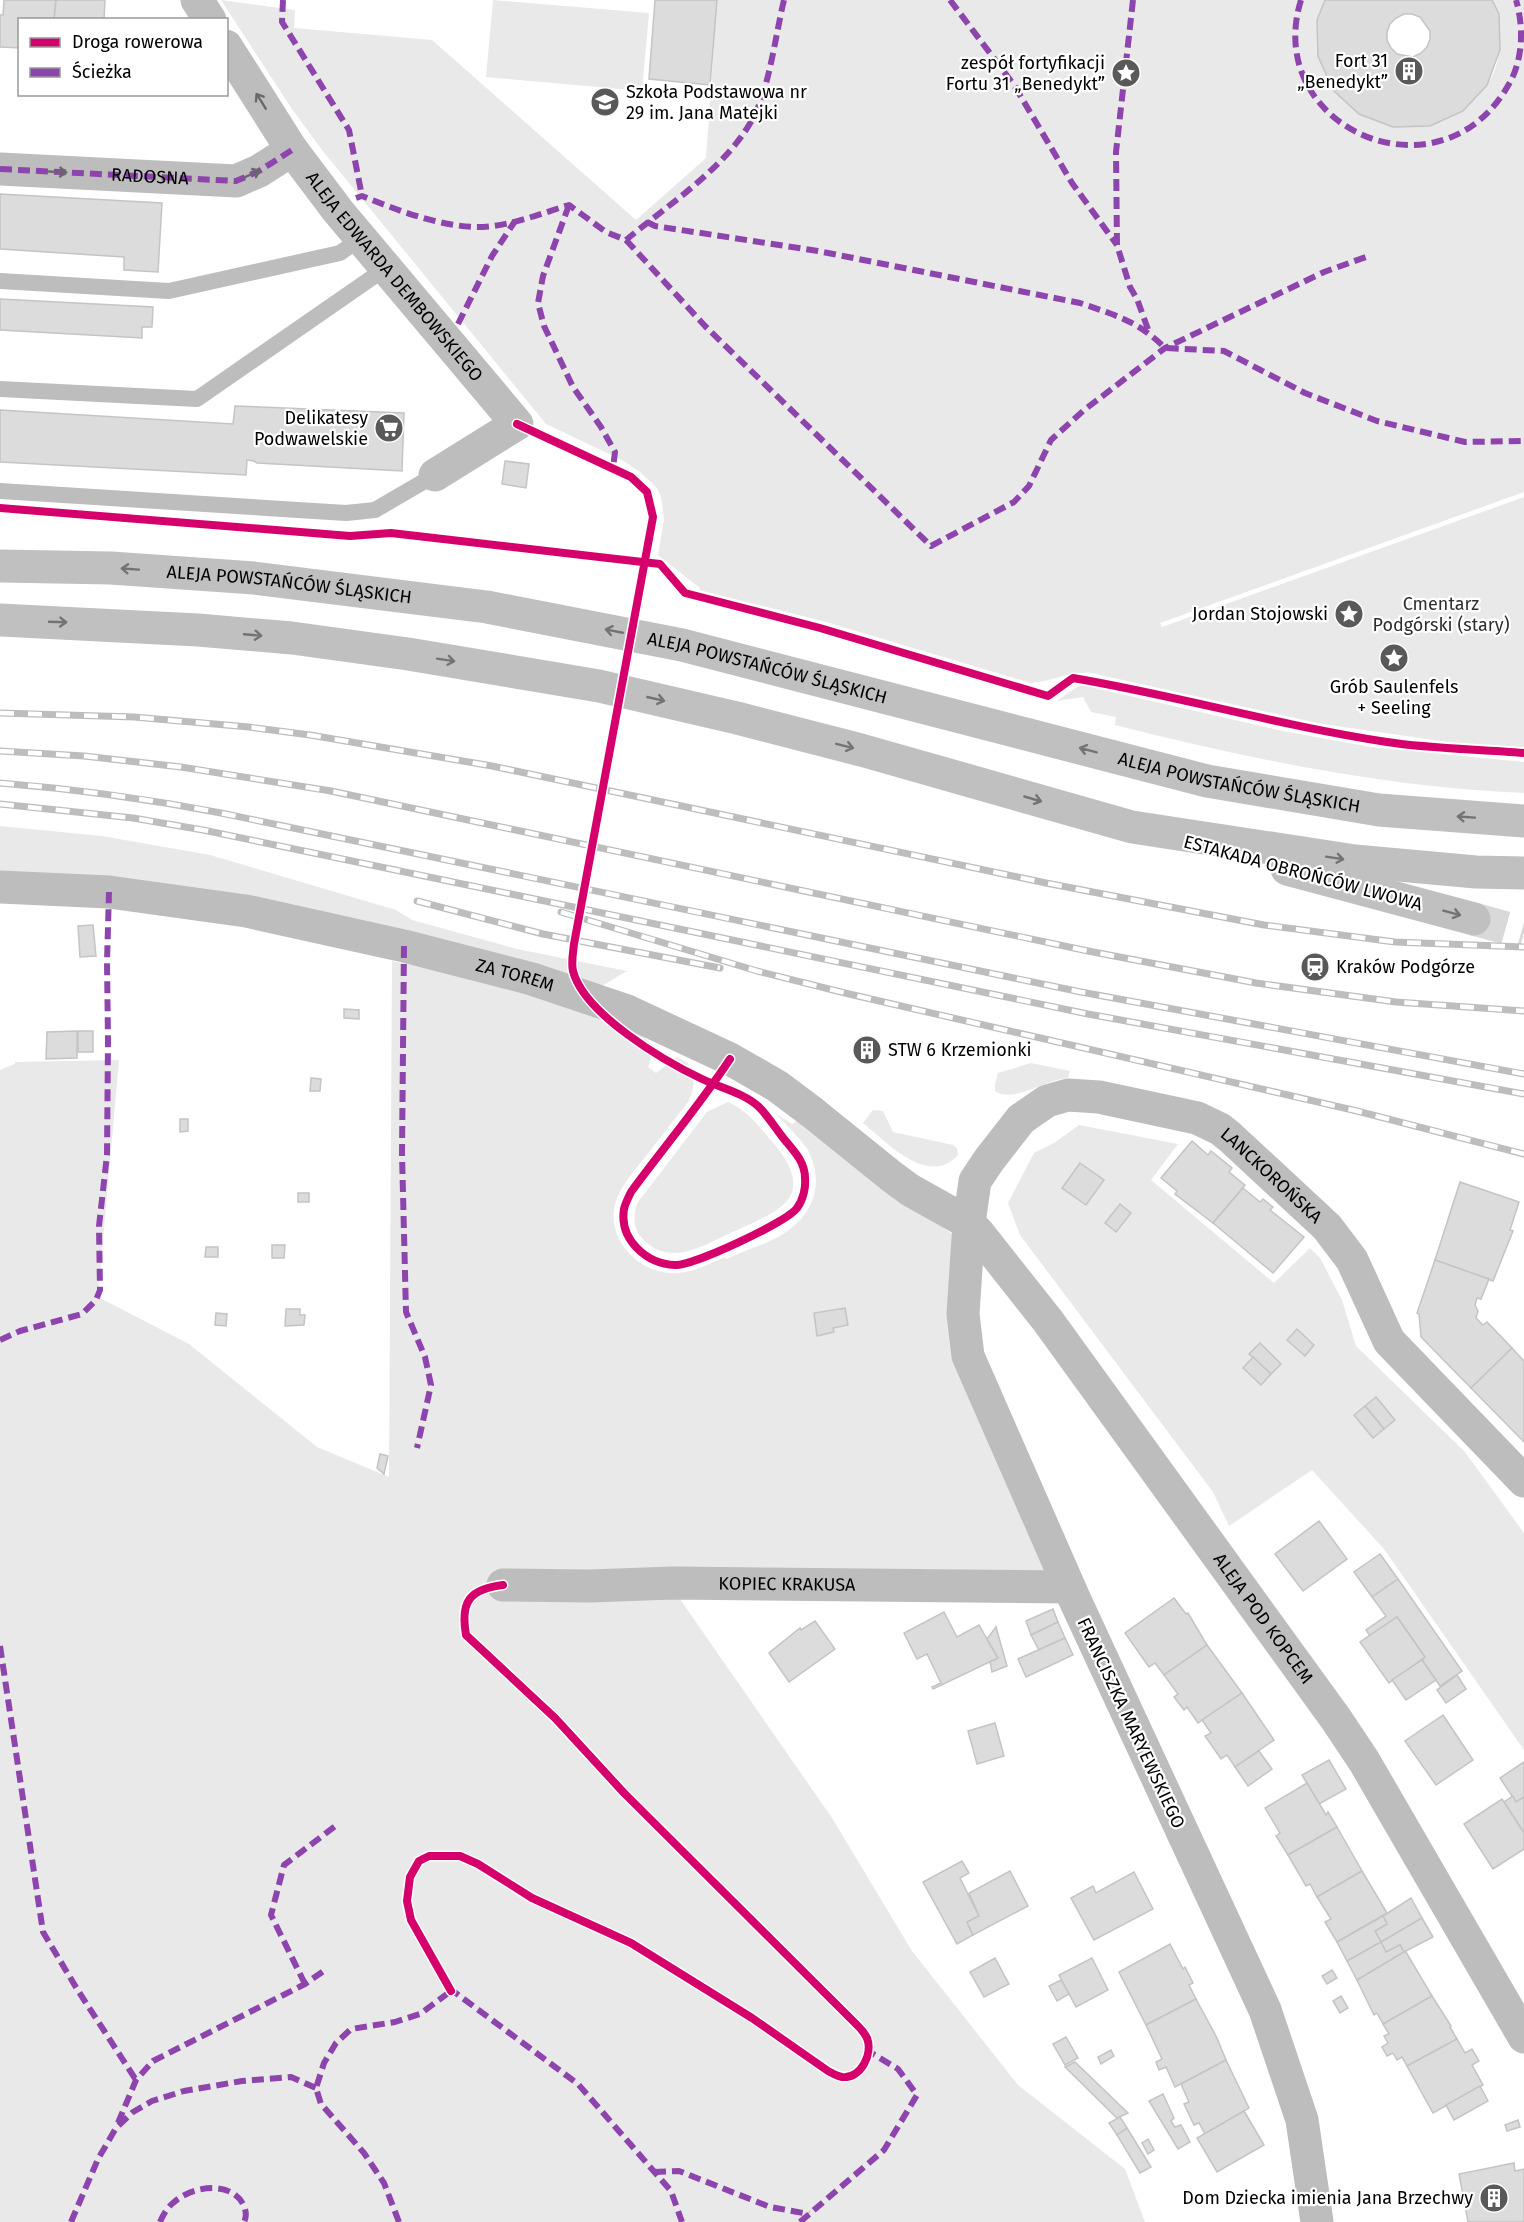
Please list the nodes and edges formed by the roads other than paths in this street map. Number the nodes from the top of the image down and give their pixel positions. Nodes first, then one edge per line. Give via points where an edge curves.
1 (197, 0) edge
2 (209, 18) edge
3 (228, 49) edge
4 (292, 150) junction
5 (0, 169) edge
6 (361, 238) junction
7 (386, 268) junction
8 (0, 280) edge
9 (0, 389) edge
10 (435, 475) joint
11 (0, 491) edge
12 (0, 566) edge
13 (0, 620) edge
14 (1524, 821) edge
15 (1132, 827) junction
16 (1524, 873) edge
17 (0, 887) edge
18 (1474, 919) tunnel mouth
19 (969, 1223) junction
20 (1524, 1481) edge
21 (503, 1585) dead end
22 (1069, 1587) junction
23 (1524, 2037) edge
24 (1317, 2222) edge

1 - 2 street
4 -> 3 street, ALEJA EDWARDA DEMBOWSKIEGO
5 -> 4 street, RADOSNA via 236,181
4 - 6 street, ALEJA EDWARDA DEMBOWSKIEGO
6 - 7 street, ALEJA EDWARDA DEMBOWSKIEGO
6 - 8 lane via 340,253 169,291
7 - 9 lane via 197,399
7 - 10 street, ALEJA EDWARDA DEMBOWSKIEGO via 517,424
10 - 11 lane via 375,510 346,513
14 -> 12 main road, ALEJA POWSTAŃCÓW ŚLĄSKICH via 1379,810 1207,781 682,645 487,607 254,578 111,568
13 -> 15 main road via 292,638 599,686 861,750
15 -> 16 main road via 1355,861
15 -> 18 main road, ESTAKADA OBROŃCÓW LWOWA
17 - 19 street, ZA TOREM via 109,892 246,910 522,977 627,1011 730,1059 777,1086 910,1190
19 - 20 street, LANCKOROŃSKA via 978,1175 1021,1119 1047,1101 1068,1095 1099,1097 1208,1122 1230,1137 1327,1227 1352,1260 1389,1341
19 - 22 street, FRANCISZKA MARYEWSKIEGO via 963,1314 968,1356
19 - 23 street, ALEJA POD KOPCEM via 1048,1321 1336,1719
21 - 22 street, KOPIEC KRAKUSA
22 - 24 street, FRANCISZKA MARYEWSKIEGO via 1265,2010 1302,2120

